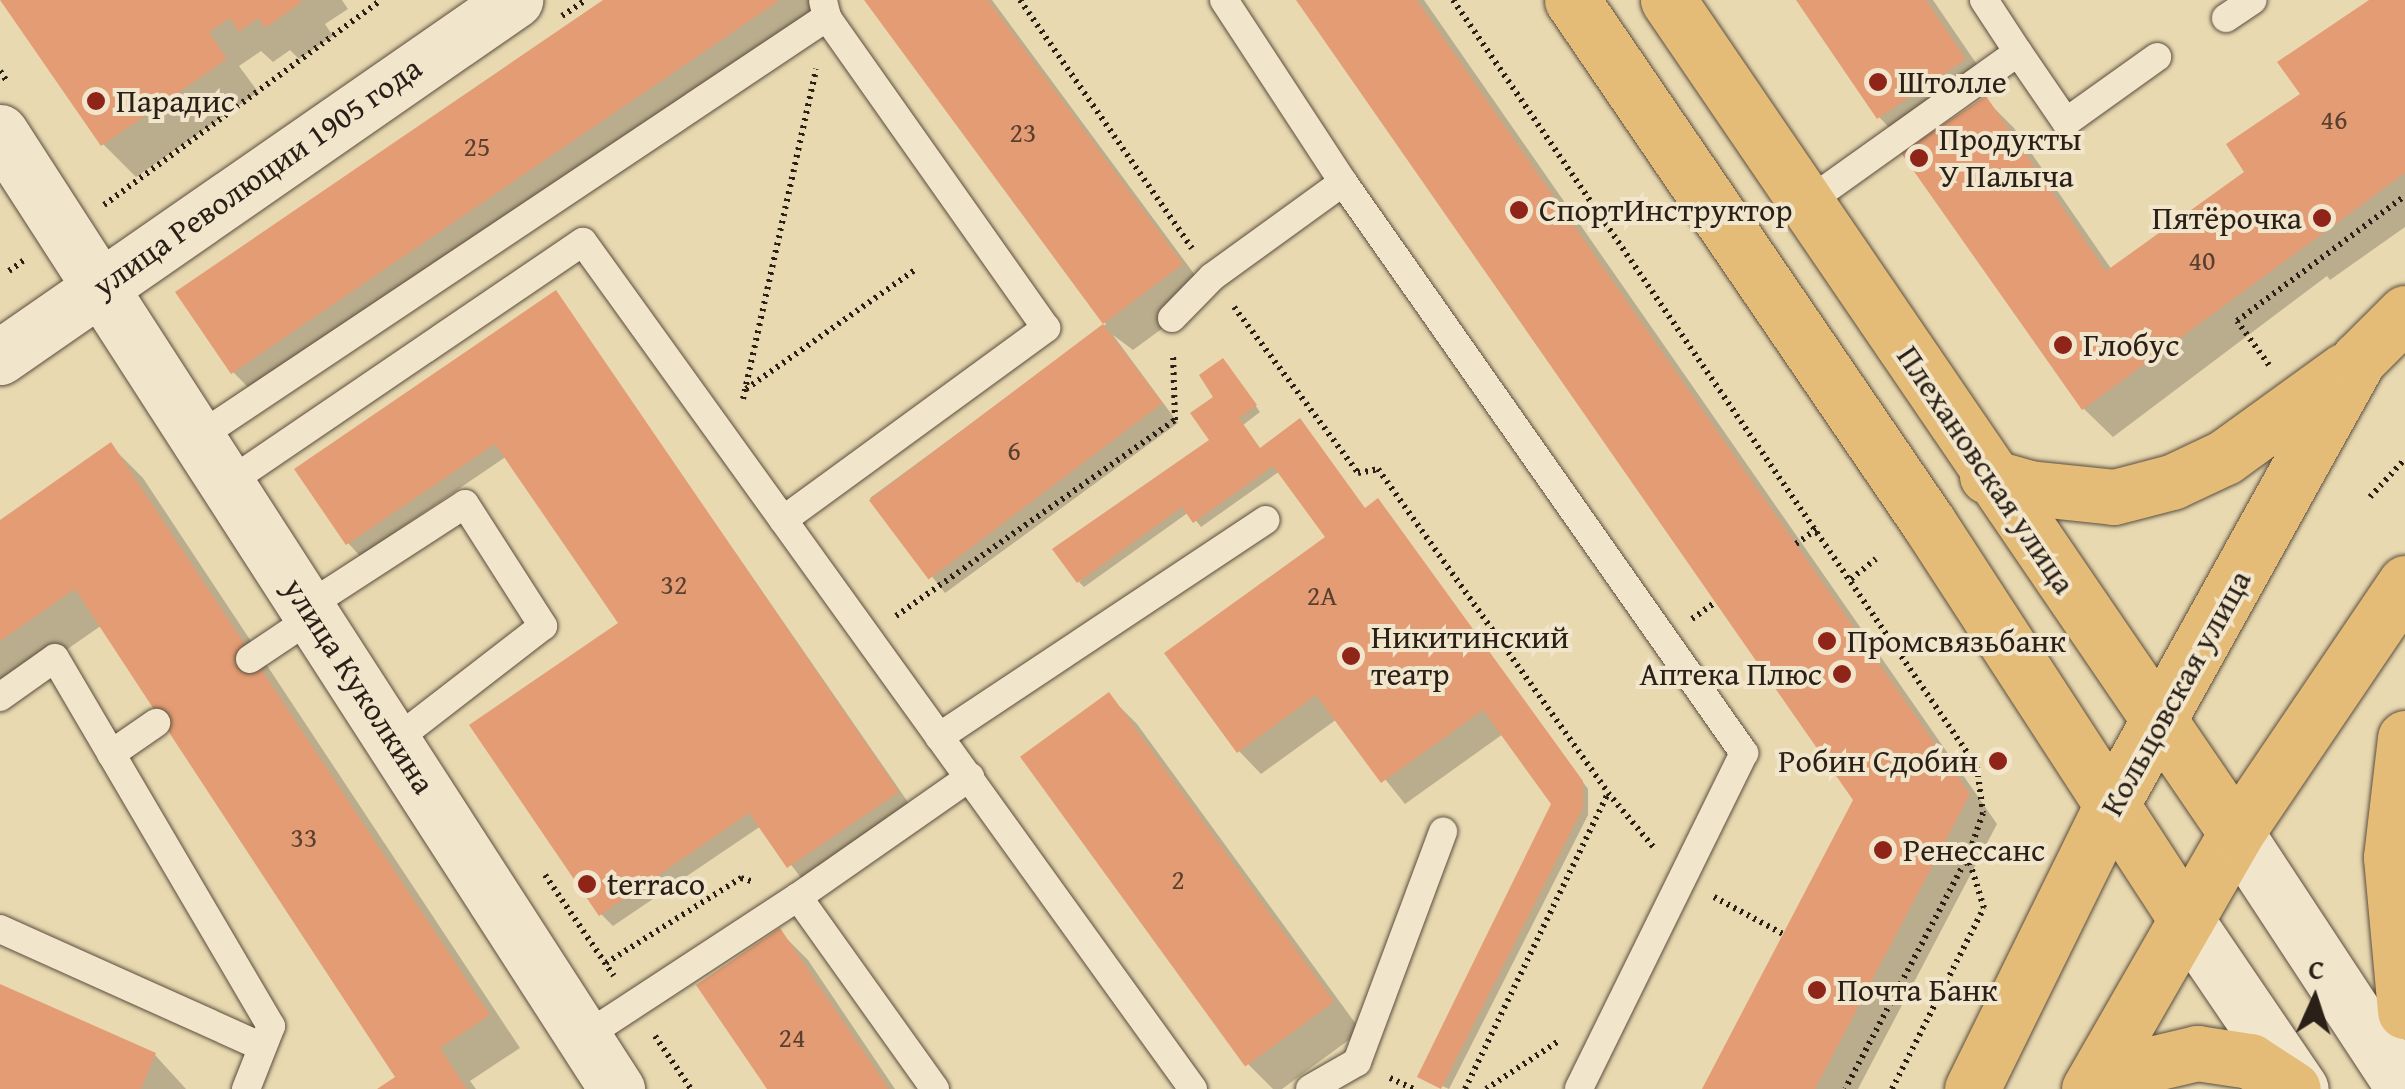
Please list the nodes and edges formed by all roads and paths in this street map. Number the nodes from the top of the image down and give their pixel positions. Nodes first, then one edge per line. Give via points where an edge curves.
1 (382, 0) edge
2 (514, 0) edge
3 (1020, 0) edge
4 (1224, 0) edge
5 (1453, 0) edge
6 (1572, 0) edge
7 (1668, 0) edge
8 (1984, 0) edge
9 (2253, 0) edge
10 (825, 9) edge
11 (2226, 18) dead end
12 (2018, 52) junction
13 (2158, 57) dead end
14 (0, 132) edge
15 (1343, 182) junction
16 (2405, 196) edge
17 (1808, 202) junction
18 (63, 234) junction
19 (916, 270) dead end
20 (9, 271) dead end
21 (1212, 277) junction
22 (99, 285) junction
23 (2405, 313) edge
24 (1172, 318) joint
25 (2358, 358) junction
26 (1, 359) edge
27 (2279, 378) dead end
28 (745, 390) junction
29 (197, 438) junction
30 (732, 449) junction
31 (2405, 460) edge
32 (1988, 476) junction
33 (228, 482) junction
34 (2370, 498) dead end
35 (784, 520) junction
36 (1266, 520) dead end
37 (1816, 528) junction
38 (1796, 544) dead end
39 (1876, 560) dead end
40 (1851, 578) junction
41 (2405, 584) edge
42 (311, 611) junction
43 (870, 634) junction
44 (250, 659) dead end
45 (0, 696) edge
46 (156, 723) dead end
47 (2160, 724) junction
48 (939, 737) junction
49 (2405, 738) edge
50 (394, 741) junction
51 (111, 754) junction
52 (970, 777) junction
53 (1608, 793) junction
54 (2113, 802) junction
55 (1443, 832) dead end
56 (2236, 833) junction
57 (1968, 856) junction
58 (1681, 880) junction
59 (798, 897) junction
60 (2186, 920) junction
61 (0, 929) edge
62 (1783, 934) dead end
63 (1620, 1001) junction
64 (2405, 1011) edge
65 (584, 1037) junction
66 (262, 1047) junction
67 (246, 1089) edge
68 (617, 1089) edge
69 (935, 1089) edge
70 (1193, 1089) edge
71 (1310, 1089) edge
72 (1465, 1089) edge
73 (1486, 1089) edge
74 (1579, 1089) edge
75 (1845, 1089) edge
76 (1892, 1089) edge
77 (1972, 1089) edge
78 (2089, 1089) edge
79 (2110, 1089) edge
80 (2297, 1089) edge
81 (2404, 1089) edge

1 - 18 path
2 - 22 street, улица Революции 1905 года
3 - 21 path
4 - 15 lane
5 - 37 path
6 - 54 main road
7 - 17 main road, Плехановская улица
8 - 12 lane
9 - 11 lane
10 - 28 path
10 - 29 lane
10 - 35 lane via 1046,328
12 - 13 lane via 2066,122
12 - 17 lane
14 - 18 street, улица Куколкина
15 - 21 lane
15 - 58 lane via 1744,753
16 - 27 path via 2237,321
17 - 32 main road, Плехановская улица
18 - 20 path
18 - 22 street, улица Куколкина
19 - 28 path
21 - 24 lane
21 - 53 path via 1358,473 1378,469
22 - 26 street, улица Революции 1905 года
22 - 29 street, улица Куколкина
23 - 25 main road, Кольцовская улица
24 - 43 path via 1175,420
25 - 32 main road via 2224,457 2172,482 2114,497 2065,494
25 - 47 main road, Кольцовская улица
28 - 30 path
29 - 33 street, улица Куколкина
30 - 33 lane via 583,242
30 - 35 lane
31 - 34 path
32 - 47 main road, Плехановская улица
33 - 42 street, улица Куколкина
35 - 43 lane
36 - 48 lane
37 - 38 path
37 - 40 path
39 - 40 path
40 - 57 path via 1977,767 1983,813
41 - 56 main road
42 - 44 lane
42 - 50 street, улица Куколкина
42 - 50 lane via 465,504 543,626
43 - 48 lane
45 - 51 lane via 55,658
46 - 51 lane
47 - 54 main road, Кольцовская улица
47 - 56 main road, Плехановская улица
48 - 52 lane
49 - 64 main road via 2392,857
50 - 65 street, улица Куколкина
51 - 66 lane via 270,1026
52 - 59 lane
52 - 70 lane
53 - 58 path
53 - 72 path
54 - 60 main road
54 - 77 main road, Кольцовская улица
55 - 71 lane via 1357,1062
56 - 60 main road
56 - 81 street, Плехановская улица
57 - 75 path
57 - 76 path via 1984,908
58 - 62 path
58 - 63 lane
59 - 65 lane
59 - 69 lane
60 - 78 main road
60 - 80 street
61 - 66 lane
63 - 73 path
63 - 74 lane
65 - 68 street, улица Куколкина
66 - 67 lane
79 - 80 main road via 2134,1068 2197,1053 2250,1061

